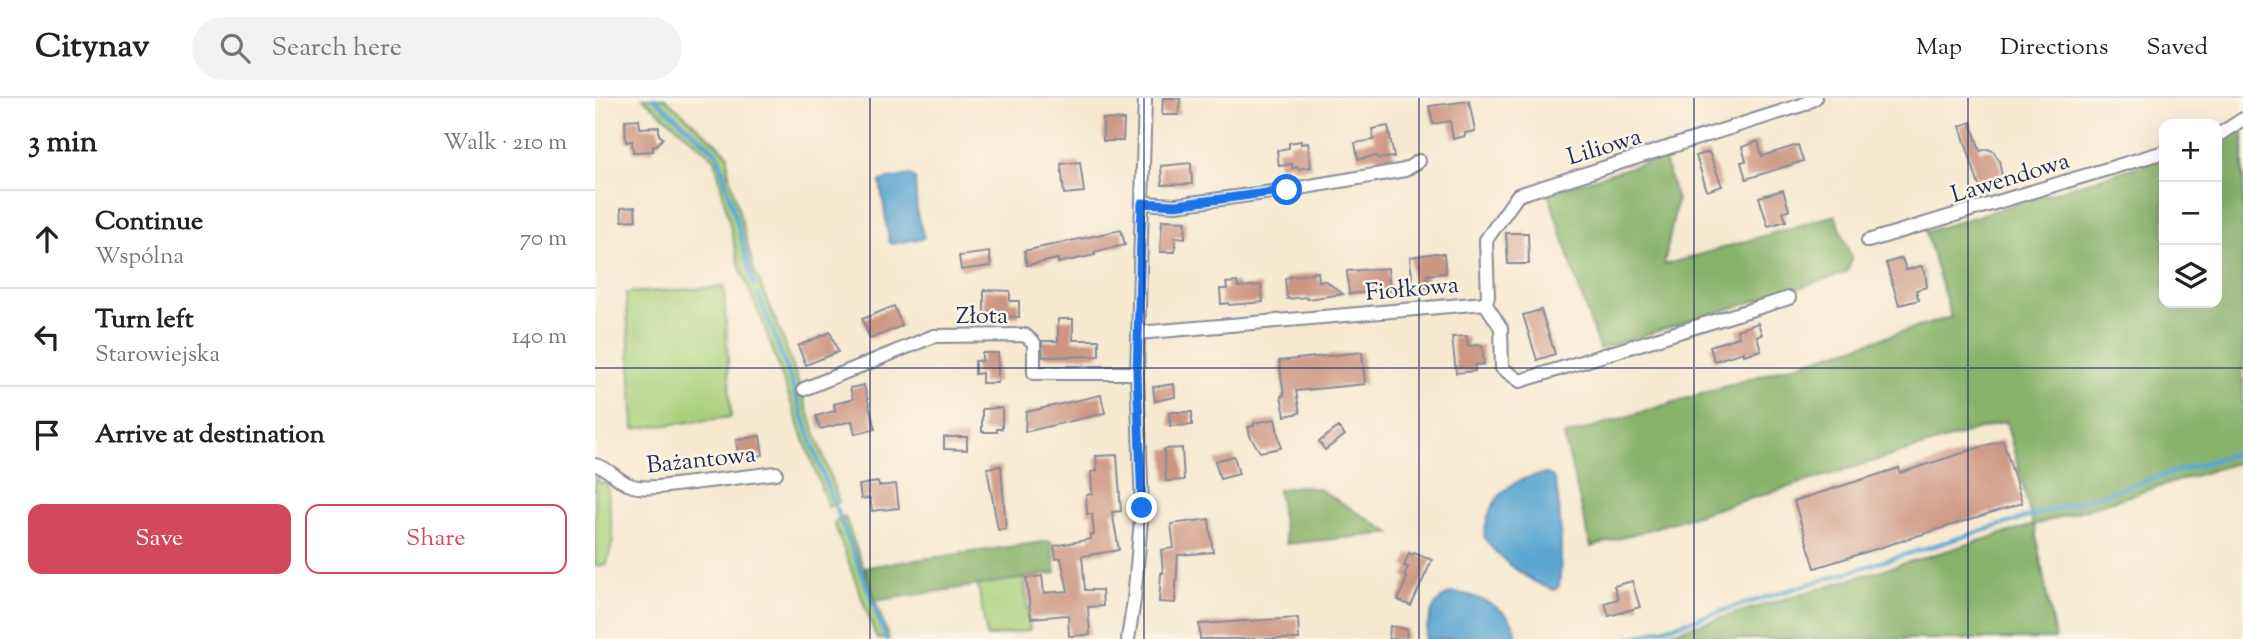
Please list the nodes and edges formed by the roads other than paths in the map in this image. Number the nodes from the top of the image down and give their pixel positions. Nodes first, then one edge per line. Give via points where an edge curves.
1 (1145, 98) edge
2 (1815, 98) edge
3 (2243, 119) edge
4 (2222, 133) edge
5 (2159, 154) edge
6 (1419, 161) dead end
7 (1142, 203) junction
8 (1868, 242) dead end
9 (1789, 298) dead end
10 (1485, 303) junction
11 (1138, 333) junction
12 (1137, 373) junction
13 (804, 389) dead end
14 (595, 465) edge
15 (776, 473) dead end
16 (1128, 639) edge

1 - 7 street
2 - 10 street, Liliowa via 1518,195 1486,240
3 - 4 street
5 - 8 street, Lawendowa
6 - 7 street via 1405,170 1287,190 1176,205
7 - 11 street
9 - 10 street, Fiołkowa via 1520,381 1502,368 1501,328
10 - 11 street, Fiołkowa
11 - 12 street
12 - 13 street, Złota via 1034,373 1034,343 1025,335 934,336
12 - 16 street via 1142,508
14 - 15 street, Bażantowa via 639,488

